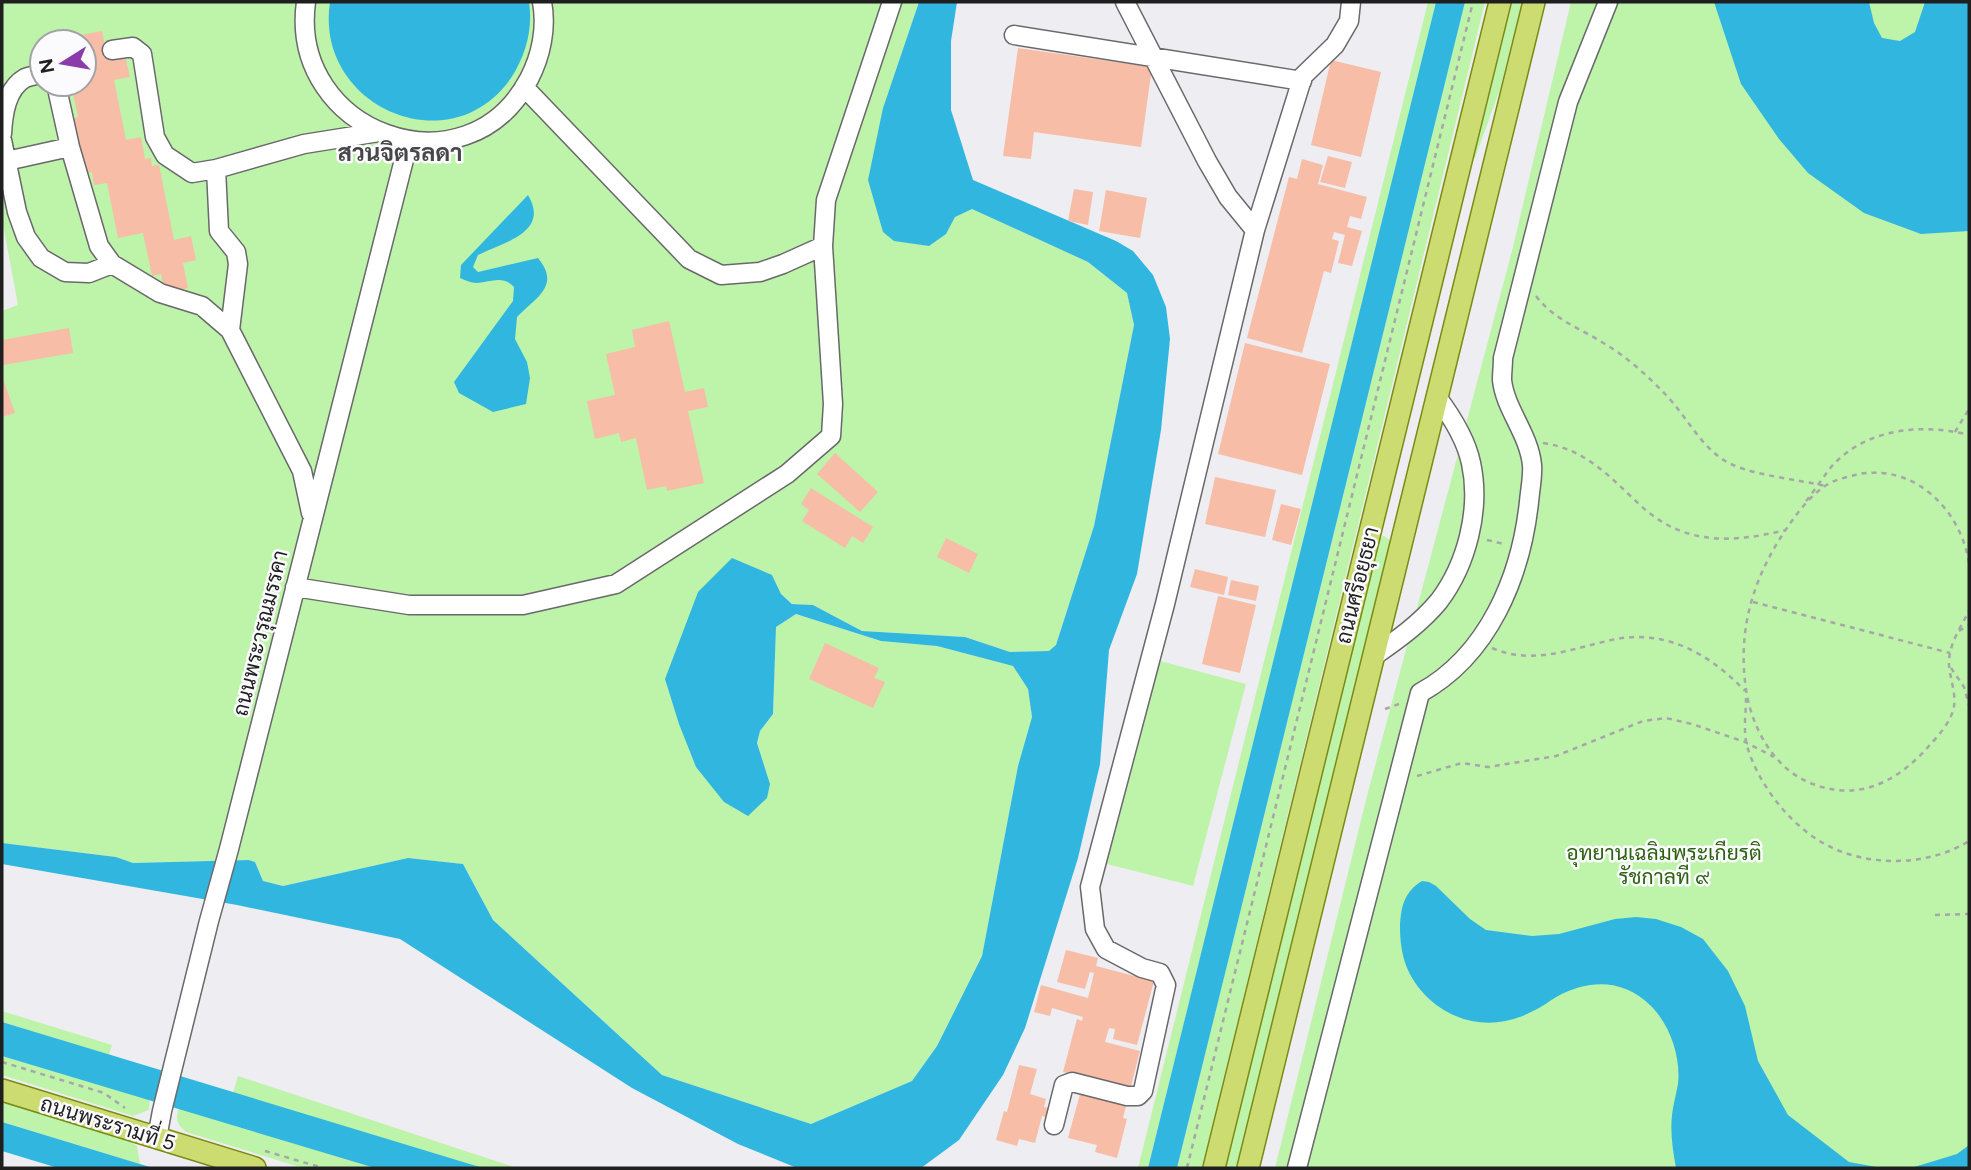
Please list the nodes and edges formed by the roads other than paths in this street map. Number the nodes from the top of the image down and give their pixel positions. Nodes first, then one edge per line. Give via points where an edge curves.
1 (306, 2) edge
2 (542, 2) edge
3 (891, 2) edge
4 (1125, 2) edge
5 (1350, 2) edge
6 (1500, 2) edge
7 (1534, 2) edge
8 (1608, 2) edge
9 (1014, 35) dead end
10 (112, 50) dead end
11 (1153, 57) junction
12 (28, 78) edge
13 (1302, 81) junction
14 (524, 87) junction
15 (59, 98) edge
16 (379, 132) junction
17 (2, 134) edge
18 (2, 140) edge
19 (409, 140) junction
20 (70, 147) junction
21 (4, 161) edge
22 (216, 169) junction
23 (1255, 230) junction
24 (823, 246) junction
25 (112, 264) junction
26 (230, 330) junction
27 (1437, 397) junction
28 (1375, 509) junction
29 (1408, 518) junction
30 (312, 520) junction
31 (295, 587) junction
32 (1374, 656) junction
33 (2, 1090) edge
34 (1054, 1125) dead end
35 (157, 1138) junction
36 (254, 1168) edge
37 (1213, 1168) edge
38 (1248, 1168) edge
39 (1297, 1168) edge

1 - 16 street via 305,37 318,77 343,110
2 - 14 street via 540,48
3 - 24 street via 826,200
4 - 11 street
5 - 13 street via 1349,22
6 - 28 main road, ถนนศรีอยุธยา
7 - 27 main road, ถนนศรีอยุธยา
8 - 39 street via 1568,102 1503,358 1502,382 1532,466 1521,549 1506,594 1480,643 1420,693
9 - 11 street
10 - 22 street via 133,47 142,54 155,137 165,155 192,173
11 - 13 street
11 - 23 street via 1228,197
12 - 17 street via 15,89 4,109
13 - 23 street
14 - 19 street via 512,104 478,129 438,141
14 - 24 street via 689,259 721,275 734,274 772,268
15 - 20 street
16 - 19 street
16 - 22 street via 304,144
18 - 21 street
19 - 30 street, ถนนพระวรุณมรรคา
20 - 21 street
20 - 25 street via 99,246
21 - 25 street via 26,237 41,258 65,272 89,273
22 - 26 street via 219,231 236,252 238,264
23 - 34 street via 1165,604 1090,887 1095,929 1106,949 1165,979 1143,1091 1127,1096 1072,1082 1064,1085
24 - 31 street via 831,436 787,474 616,584 603,587 523,605 409,605
25 - 26 street via 160,293 202,306
26 - 30 street via 302,471
27 - 29 main road, ถนนศรีอยุธยา
27 - 32 street via 1457,425 1471,462 1475,493 1468,536 1455,576 1438,602
28 - 29 main road
28 - 37 main road, ถนนศรีอยุธยา
29 - 32 main road, ถนนศรีอยุธยา
30 - 31 street, ถนนพระวรุณมรรคา
31 - 35 street, ถนนพระวรุณมรรคา
32 - 38 main road, ถนนศรีอยุธยา
33 - 35 main road, ถนนพระรามที่ 5
35 - 36 main road, ถนนพระรามที่ 5

